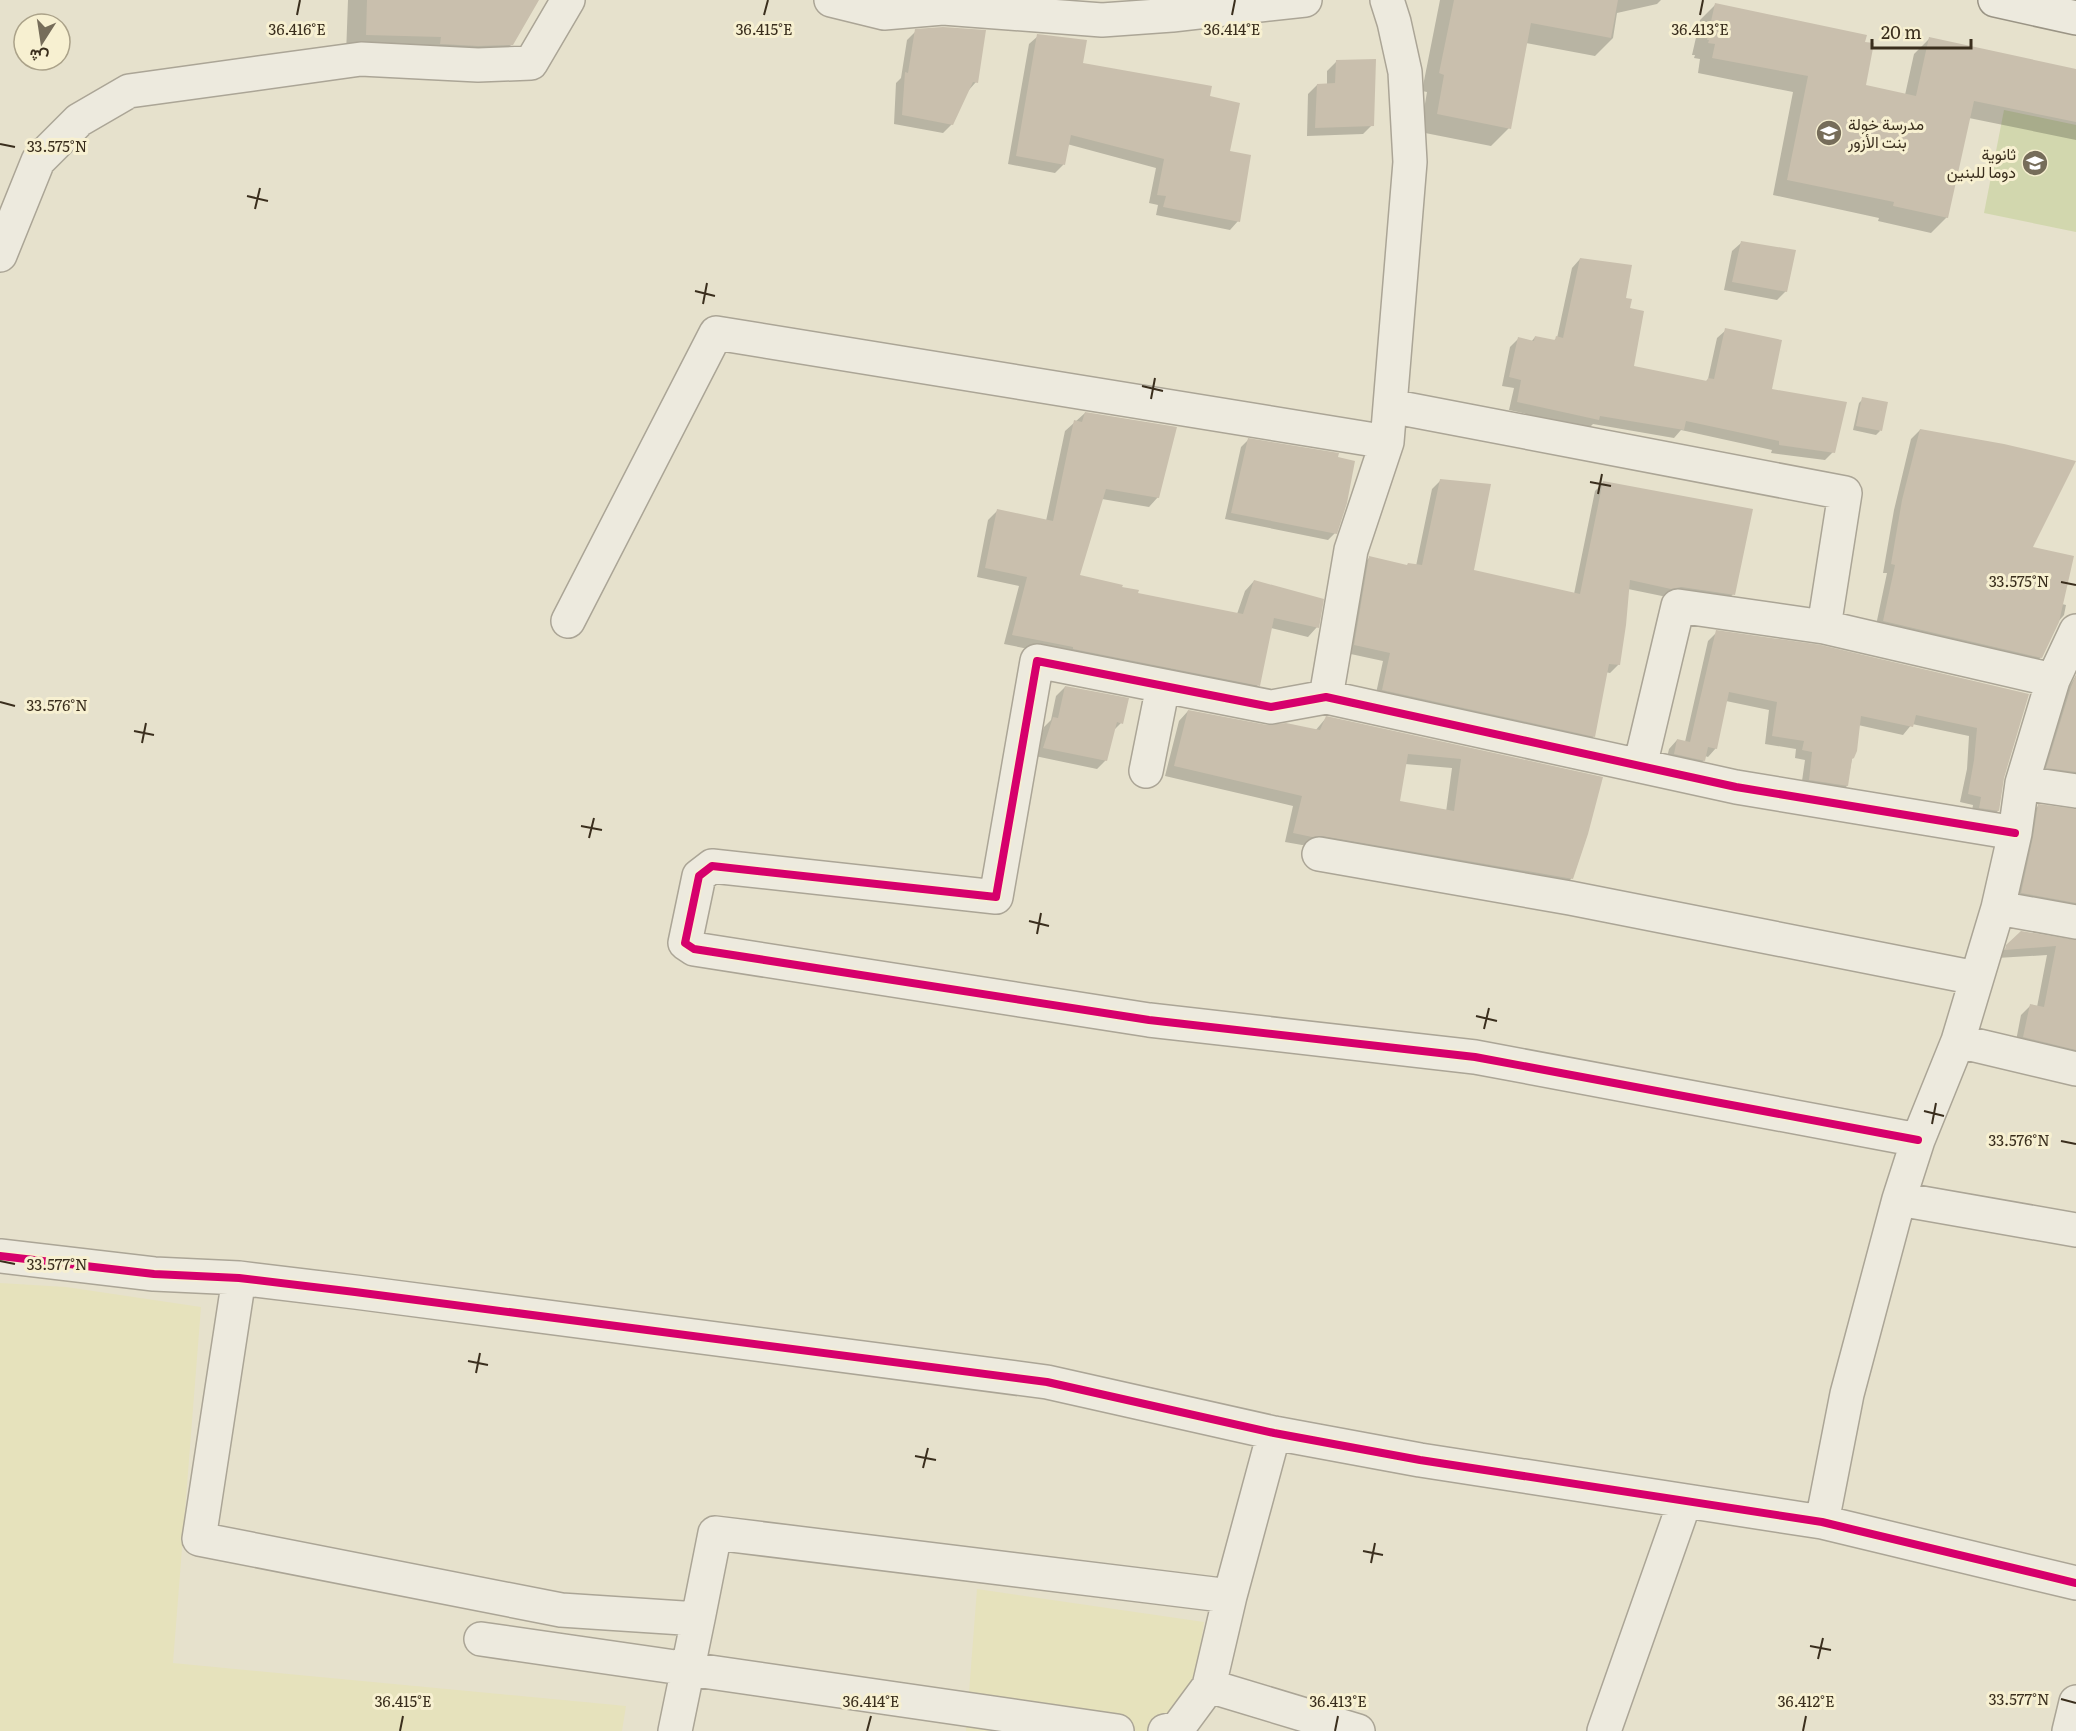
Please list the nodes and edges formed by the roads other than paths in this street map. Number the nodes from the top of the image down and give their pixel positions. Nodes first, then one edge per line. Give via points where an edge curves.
1 (568, 0) edge
2 (831, 0) edge
3 (1305, 0) edge
4 (1387, 0) edge
5 (1995, 0) edge
6 (1103, 10) edge
7 (2076, 18) edge
8 (0, 255) edge
9 (1390, 406) junction
10 (1388, 442) junction
11 (568, 621) dead end
12 (1824, 627) junction
13 (2076, 630) edge
14 (2053, 680) junction
15 (1163, 686) junction
16 (1326, 697) junction
17 (1640, 766) junction
18 (1146, 771) dead end
19 (2022, 783) junction
20 (2076, 791) edge
21 (2015, 833) junction
22 (1319, 854) dead end
23 (1998, 908) junction
24 (2076, 922) edge
25 (1977, 978) junction
26 (1958, 1041) junction
27 (2076, 1069) edge
28 (1918, 1140) junction
29 (1899, 1199) junction
30 (2076, 1230) edge
31 (0, 1256) edge
32 (239, 1278) junction
33 (1274, 1433) junction
34 (1685, 1501) junction
35 (1822, 1522) junction
36 (2076, 1583) edge
37 (1230, 1596) junction
38 (698, 1619) junction
39 (481, 1638) dead end
40 (688, 1669) junction
41 (1209, 1686) junction
42 (2076, 1702) edge
43 (675, 1731) edge
44 (1117, 1731) edge
45 (1165, 1731) edge
46 (1358, 1731) edge
47 (1604, 1731) edge
48 (2069, 1731) edge

1 - 8 street via 531,63 478,65 361,59 129,91 79,120 38,161
2 - 6 street via 884,12 943,8
3 - 6 street via 1172,15
4 - 9 street via 1405,72 1410,162
5 - 7 street
9 - 10 street
9 - 12 street via 1845,493
10 - 11 street via 716,333
10 - 16 street via 1351,550
12 - 14 street
12 - 17 street via 1678,606
13 - 14 street
14 - 19 street
15 - 16 street via 1271,707
15 - 18 street
15 - 28 street via 1037,661 996,897 712,866 699,876 686,943 694,950 1149,1020 1475,1057
16 - 17 street
17 - 21 street via 1737,787
19 - 20 street
19 - 21 street
21 - 23 street
22 - 25 street via 1570,898
23 - 24 street
23 - 25 street
25 - 26 street
26 - 27 street
26 - 28 street
28 - 29 street
29 - 30 street
29 - 35 street via 1846,1394
31 - 32 street via 154,1274
32 - 33 street via 1047,1382
32 - 38 street via 199,1539 561,1610
33 - 34 street
33 - 37 street
34 - 35 street
34 - 47 street
35 - 36 street
37 - 38 street via 715,1533
37 - 41 street
38 - 40 street
39 - 40 street
40 - 43 street
40 - 44 street
41 - 45 street via 1178,1728
41 - 46 street
42 - 48 street

